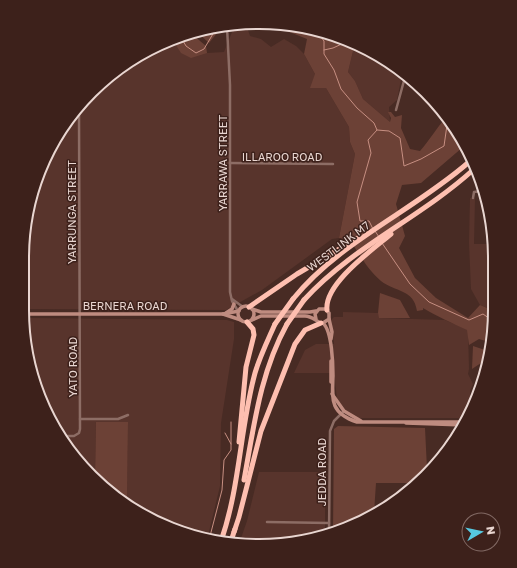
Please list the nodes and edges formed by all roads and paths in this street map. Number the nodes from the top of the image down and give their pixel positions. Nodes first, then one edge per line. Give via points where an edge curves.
1 (227, 31) edge
2 (404, 81) edge
3 (396, 110) dead end
4 (79, 115) edge
5 (467, 163) edge
6 (230, 164) junction
7 (333, 164) dead end
8 (471, 171) edge
9 (478, 192) edge
10 (473, 198) dead end
11 (415, 214) junction
12 (342, 250) junction
13 (232, 299) junction
14 (234, 304) junction
15 (248, 307) junction
16 (317, 310) junction
17 (327, 310) junction
18 (239, 311) junction
19 (224, 313) junction
20 (29, 314) edge
21 (80, 314) junction
22 (316, 319) junction
23 (329, 319) junction
24 (241, 320) junction
25 (250, 321) junction
26 (322, 323) junction
27 (331, 340) junction
28 (342, 413) junction
29 (128, 415) dead end
30 (80, 419) junction
31 (458, 422) edge
32 (405, 423) junction
33 (456, 425) edge
34 (67, 436) edge
35 (267, 522) dead end
36 (329, 523) junction
37 (329, 528) edge
38 (234, 532) junction
39 (221, 536) edge
40 (221, 536) edge
41 (232, 537) edge

1 - 6 street, YARRAWA STREET
2 - 3 street
4 - 21 street, YARRUNGA STREET
5 - 12 highway, WESTLINK M7 via 409,207
6 - 7 street, ILLAROO ROAD
6 - 13 street, YARRAWA STREET
8 - 11 highway, WESTLINK M7
9 - 10 street via 474,192
11 - 17 highway via 353,267 328,297
11 - 38 highway, WESTLINK M7, bridge via 325,279 304,300 287,324 270,358 263,381
12 - 15 highway via 297,274
12 - 39 highway, WESTLINK M7, bridge via 292,300 276,324 259,361 252,386 234,487
13 - 14 street, YARRAWA STREET
13 - 15 street
14 - 18 street, YARRAWA STREET
14 - 19 main road via 232,309
15 - 16 main road via 258,312
15 - 18 main road
15 - 25 main road via 254,315
16 - 17 main road
16 - 22 main road
17 - 23 main road via 330,314
18 - 19 main road, BERNERA ROAD
18 - 24 main road via 238,316
19 - 21 main road, BERNERA ROAD
19 - 24 main road, BERNERA ROAD
20 - 21 main road, BERNERA ROAD
21 - 30 street, YATO ROAD
22 - 25 main road via 305,316 261,316
22 - 26 main road
23 - 26 main road
23 - 27 main road
24 - 25 main road
25 - 40 highway via 254,335 245,378 233,483
26 - 27 main road via 329,329
26 - 38 highway via 308,328 299,336 281,378 261,431
27 - 28 main road via 332,394
28 - 32 main road via 362,422
28 - 36 street, JEDDA ROAD via 330,431
29 - 30 street via 118,419
30 - 34 street, YATO ROAD via 80,432 77,435
31 - 32 main road
32 - 33 main road
35 - 36 street
36 - 37 street, JEDDA ROAD
38 - 41 highway, WESTLINK M7

